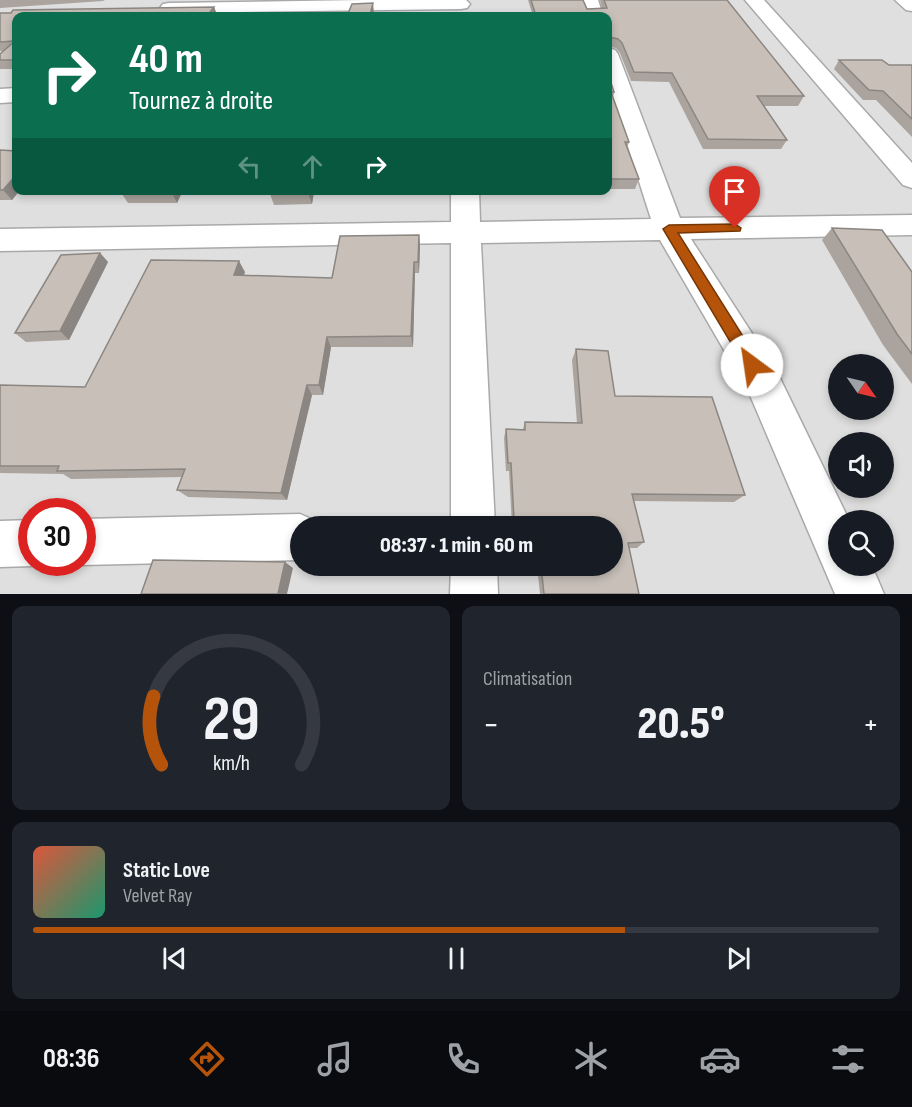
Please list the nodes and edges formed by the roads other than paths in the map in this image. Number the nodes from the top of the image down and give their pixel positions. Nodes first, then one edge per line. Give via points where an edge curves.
1 (754, 0) edge
2 (904, 0) edge
3 (912, 6) edge
4 (461, 7) edge
5 (154, 8) edge
6 (612, 65) edge
7 (912, 179) edge
8 (465, 195) edge
9 (912, 225) edge
10 (669, 229) junction
11 (466, 232) junction
12 (0, 240) edge
13 (473, 516) edge
14 (828, 525) edge
15 (290, 537) edge
16 (96, 542) edge
17 (18, 543) edge
18 (0, 544) edge
19 (474, 576) edge
20 (852, 576) edge
21 (474, 594) edge
22 (860, 594) edge

1 - 7 street
2 - 3 street
4 - 5 street
6 - 10 street
8 - 11 street
9 - 10 street
10 - 11 street
10 - 14 street via 764,384
11 - 12 street
11 - 13 street
15 - 16 street
17 - 18 street
19 - 21 street
20 - 22 street

